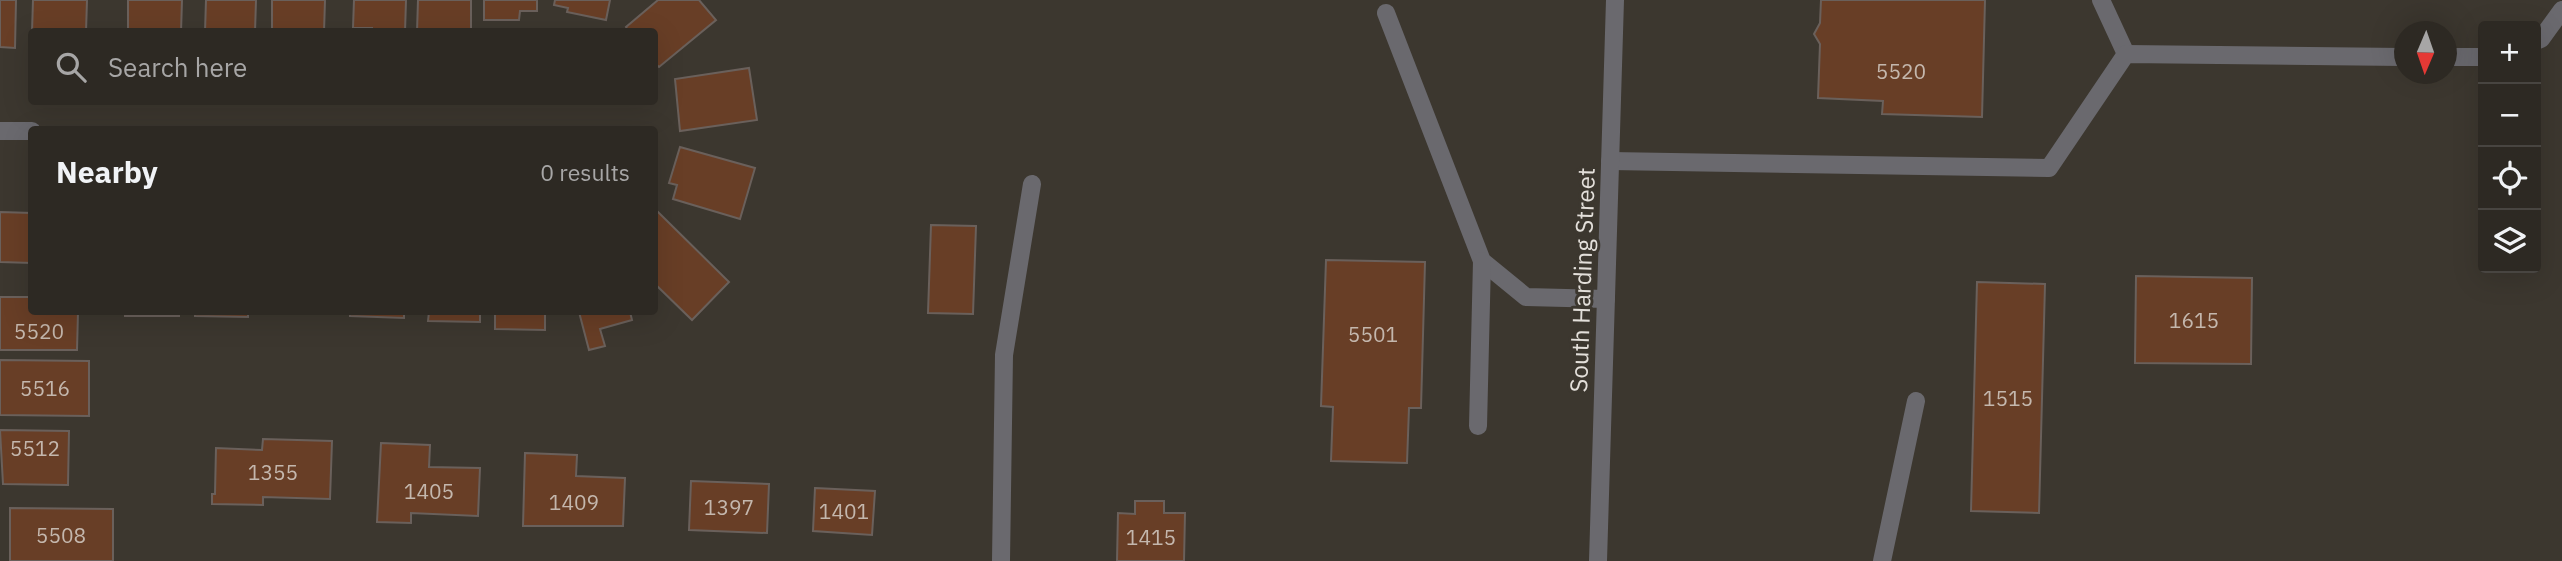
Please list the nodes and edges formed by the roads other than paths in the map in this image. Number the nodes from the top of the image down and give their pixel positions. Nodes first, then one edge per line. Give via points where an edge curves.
1 (1615, 0) edge
2 (2101, 0) edge
3 (2562, 10) edge
4 (1386, 13) dead end
5 (2541, 39) edge
6 (2126, 54) junction
7 (2394, 57) edge
8 (2457, 57) edge
9 (2478, 57) edge
10 (0, 131) edge
11 (28, 131) edge
12 (1610, 161) junction
13 (1032, 184) dead end
14 (1482, 261) junction
15 (1606, 299) junction
16 (1916, 401) dead end
17 (1478, 426) dead end
18 (1001, 561) edge
19 (1598, 561) edge
20 (1882, 561) edge

1 - 12 street, South Harding Street
2 - 6 street
3 - 5 street
4 - 14 street
6 - 7 street
6 - 12 street via 2049,168
8 - 9 street
10 - 11 street
12 - 15 street, South Harding Street
13 - 18 street via 1004,355
14 - 15 street via 1526,297
14 - 17 street
15 - 19 street, South Harding Street
16 - 20 street

